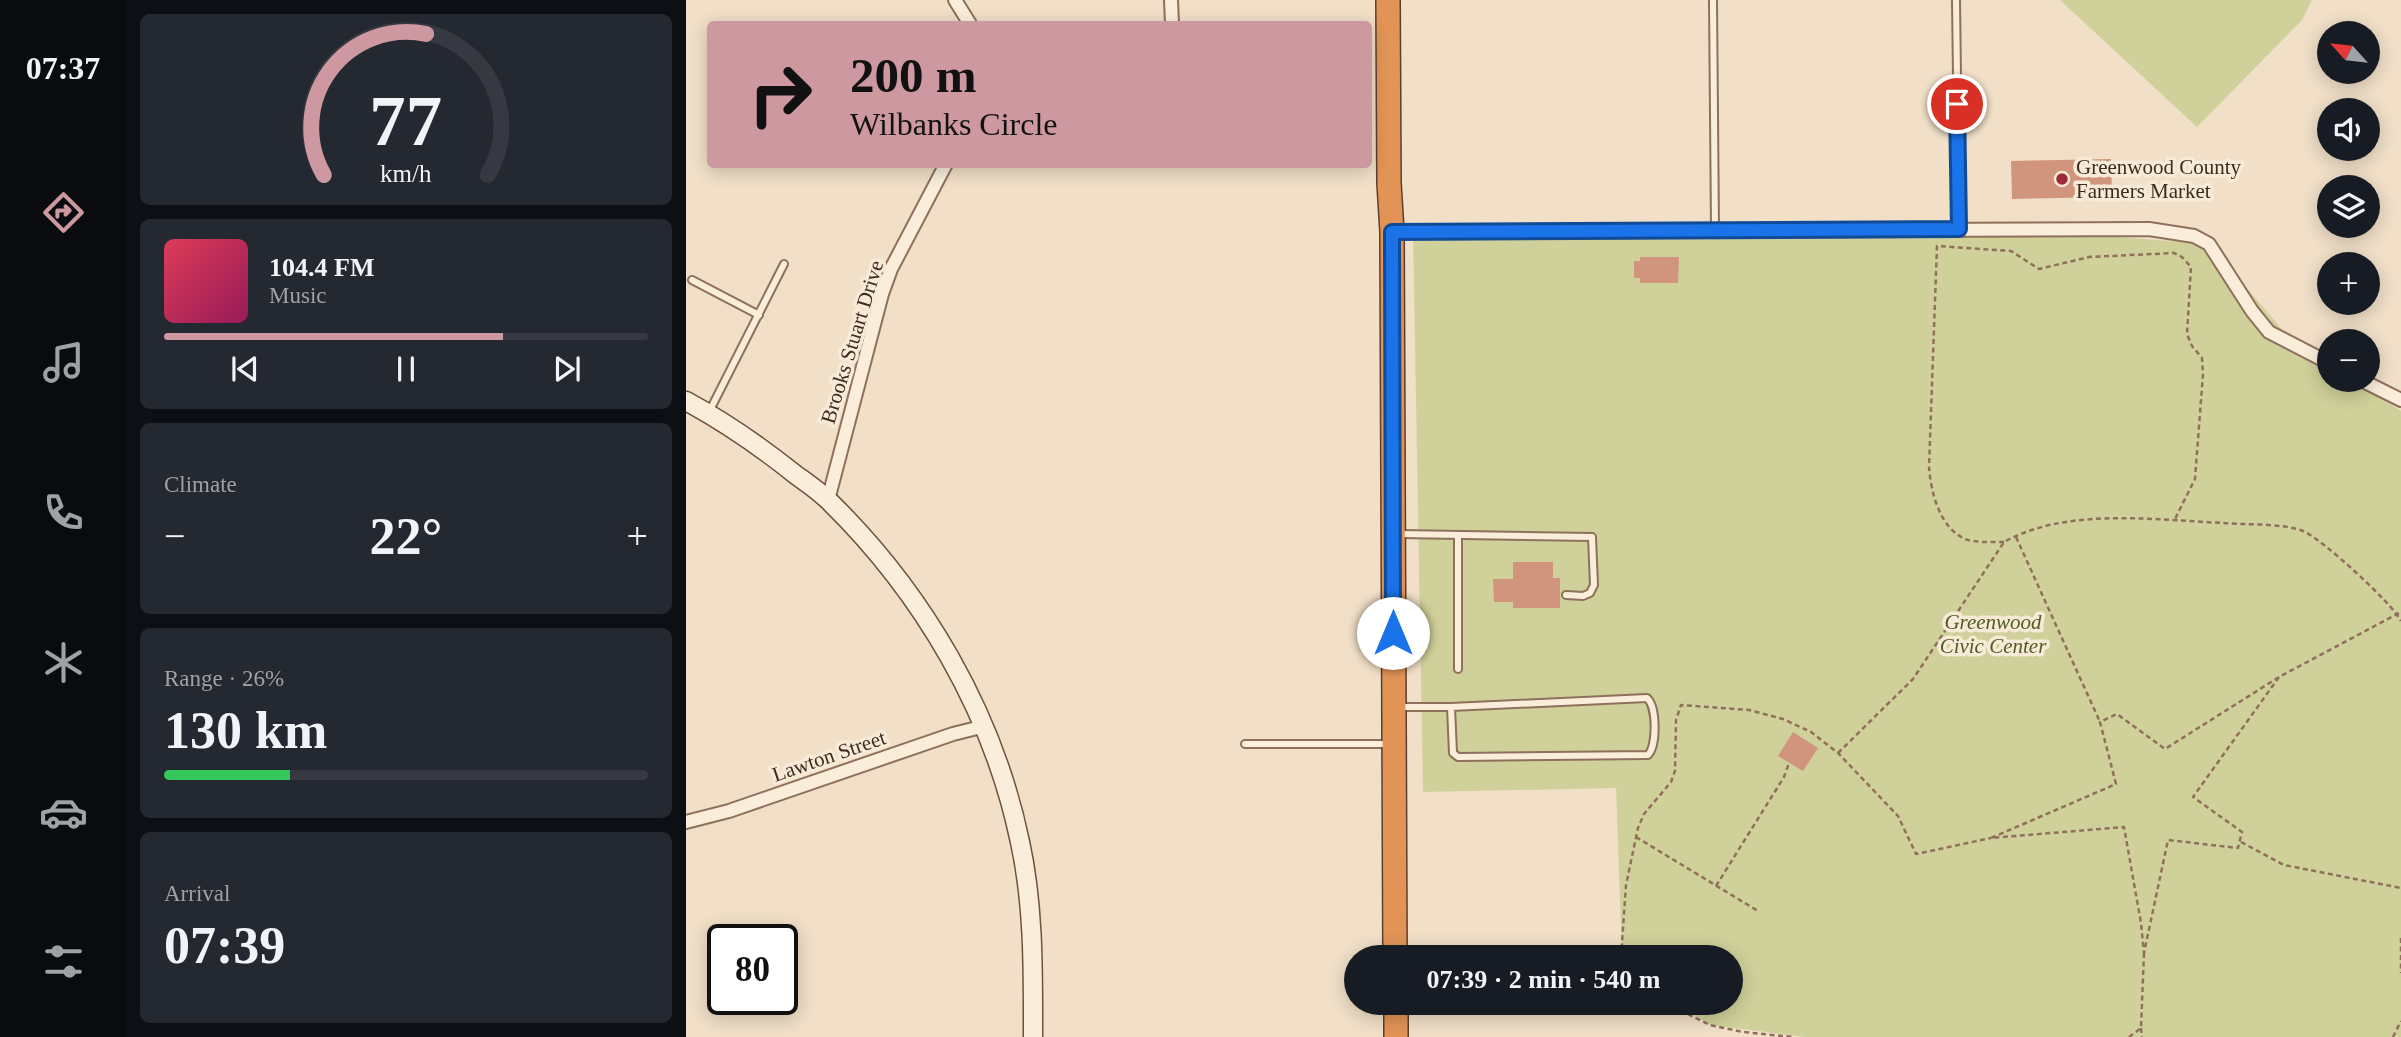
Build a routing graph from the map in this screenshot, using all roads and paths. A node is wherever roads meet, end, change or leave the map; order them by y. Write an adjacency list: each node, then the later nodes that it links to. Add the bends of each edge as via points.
1 (954, 0): 6 (street)
2 (1171, 0): 7 (street)
3 (1388, 0): 11 (highway)
4 (1713, 0): 9 (lane)
5 (1956, 0): 10 (lane)
6 (969, 21)
7 (1172, 21)
8 (944, 168): 20 (street, Brooks Stuart Drive, via 882,294)
9 (1715, 229): 10 (street); 11 (street)
10 (1959, 229): 15 (street, via 2149,229 2194,236 2209,244 2269,332)
11 (1392, 232): 22 (highway)
12 (784, 264): 14 (lane)
13 (692, 280): 14 (lane)
14 (759, 315): 19 (lane)
15 (2317, 357)
16 (2380, 390): 17 (street)
17 (2401, 400)
18 (686, 401): 19 (street)
19 (708, 414): 20 (street)
20 (828, 500): 34 (street, via 919,608)
21 (2174, 521): 24 (path, via 2110,518 2051,525); 25 (path, via 2195,479 2203,374 2202,358 2187,334 2191,267 2174,253 2088,257 2039,269 2011,251 1937,246 1928,467 1931,492 1954,532 1967,540); 27 (path, via 2304,531)
22 (1393, 534): 23 (lane); 31 (highway)
23 (1458, 535): 26 (lane, via 1592,537 1594,585 1583,596); 29 (lane)
24 (2015, 536): 25 (path); 33 (path)
25 (2004, 542): 37 (path, via 1913,679)
26 (1566, 595)
27 (2400, 613): 28 (path); 30 (path)
28 (2401, 621)
29 (1458, 668)
30 (2279, 677): 33 (path, via 2165,749 2117,715); 42 (path, via 2193,797 2242,832)
31 (1394, 706): 32 (lane); 36 (highway)
32 (1451, 707): 32 (lane, via 1452,753 1458,757 1648,755 1654,746 1654,707 1647,698)
33 (2100, 722): 41 (path, via 2116,784)
34 (985, 726): 39 (street, Lawton Street); 55 (street, via 1012,809 1027,878)
35 (1245, 744): 36 (lane)
36 (1394, 744): 47 (highway)
37 (1838, 753): 40 (path, via 1811,732 1783,719 1749,709 1681,705 1676,720 1675,771 1644,814); 41 (path, via 1898,816 1916,854)
38 (1789, 763): 43 (path)
39 (686, 822)
40 (1636, 837): 43 (path); 48 (path, via 1626,885)
41 (1992, 838): 49 (path, via 2124,827)
42 (2240, 841): 44 (path, via 2284,864); 49 (path, via 2238,848 2168,840)
43 (1716, 886): 45 (path)
44 (2401, 888)
45 (1758, 911)
46 (2401, 938): 50 (path)
47 (1395, 945)
48 (1623, 945)
49 (2144, 953): 54 (path)
50 (2401, 973)
51 (1395, 1015): 56 (highway)
52 (1690, 1015): 57 (path, via 1710,1025)
53 (2401, 1021): 60 (path)
54 (2141, 1028): 58 (path); 59 (path)
55 (1033, 1037)
56 (1396, 1037)
57 (1793, 1037)
58 (2129, 1037)
59 (2142, 1037)
60 (2393, 1037)

